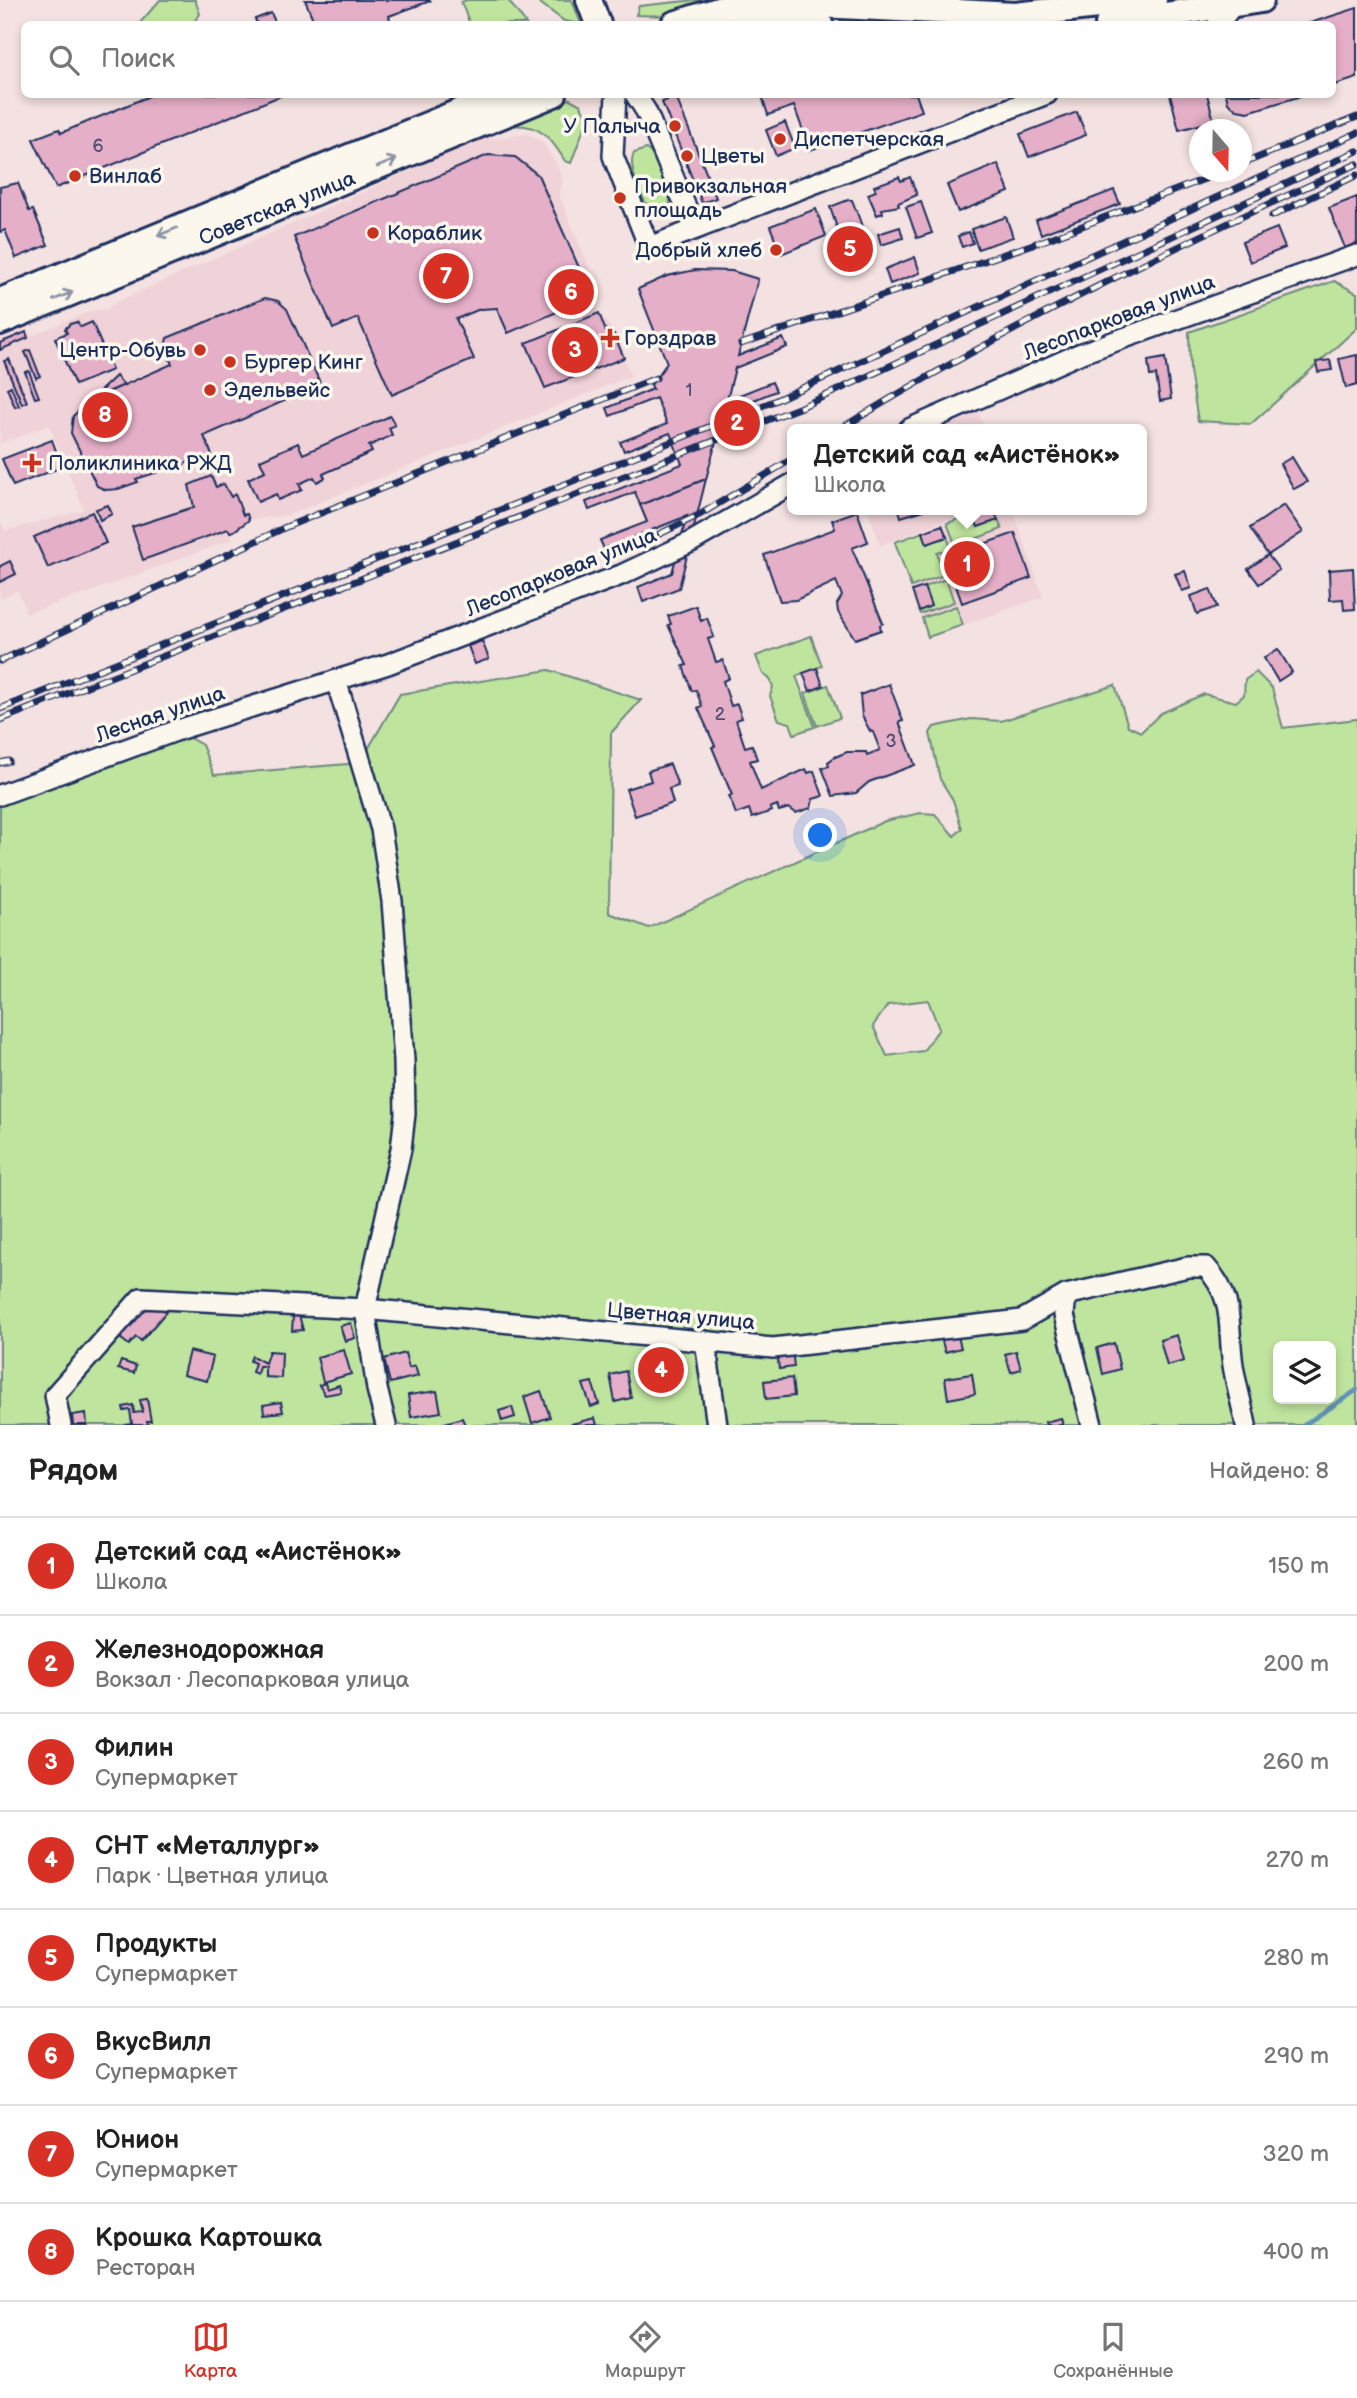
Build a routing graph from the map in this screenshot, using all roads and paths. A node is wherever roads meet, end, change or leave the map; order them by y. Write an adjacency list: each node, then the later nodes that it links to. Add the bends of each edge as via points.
1 (589, 0): 5 (main road)
2 (1154, 0): 6 (main road, via 1015,15 762,2)
3 (1261, 0): 4 (main road)
4 (1236, 2): 7 (main road); 8 (street)
5 (597, 21)
6 (684, 21)
7 (1125, 21)
8 (1220, 21)
9 (492, 98): 18 (main road, Советская улица, one-way to 18)
10 (544, 98): 19 (main road, Советская улица, one-way to 10)
11 (616, 98): 15 (street)
12 (1026, 98): 13 (street)
13 (1004, 102): 16 (street)
14 (640, 103): 15 (street); 16 (street)
15 (615, 123): 16 (street, via 613,156 649,247)
16 (695, 229)
17 (1355, 260): 20 (street, Лесопарковая улица, via 1079,354)
18 (0, 300)
19 (0, 322)
20 (920, 424)
21 (787, 487): 22 (street, Лесопарковая улица, via 691,542 621,575)
22 (336, 680): 23 (street, Лесная улица, via 181,729); 25 (street, via 381,829 392,901 404,1060 401,1149)
23 (0, 795)
24 (1066, 1294): 26 (street, Цветная улица, via 1022,1320 773,1348); 30 (street, via 1064,1315); 31 (street, Цветная улица, via 1206,1266 1221,1283 1228,1303 1233,1366)
25 (365, 1309): 26 (street, Цветная улица); 27 (street, Цветная улица, via 141,1298 55,1395); 28 (street)
26 (705, 1341): 29 (street)
27 (61, 1425)
28 (386, 1425)
29 (717, 1425)
30 (1092, 1425)
31 (1246, 1425)

